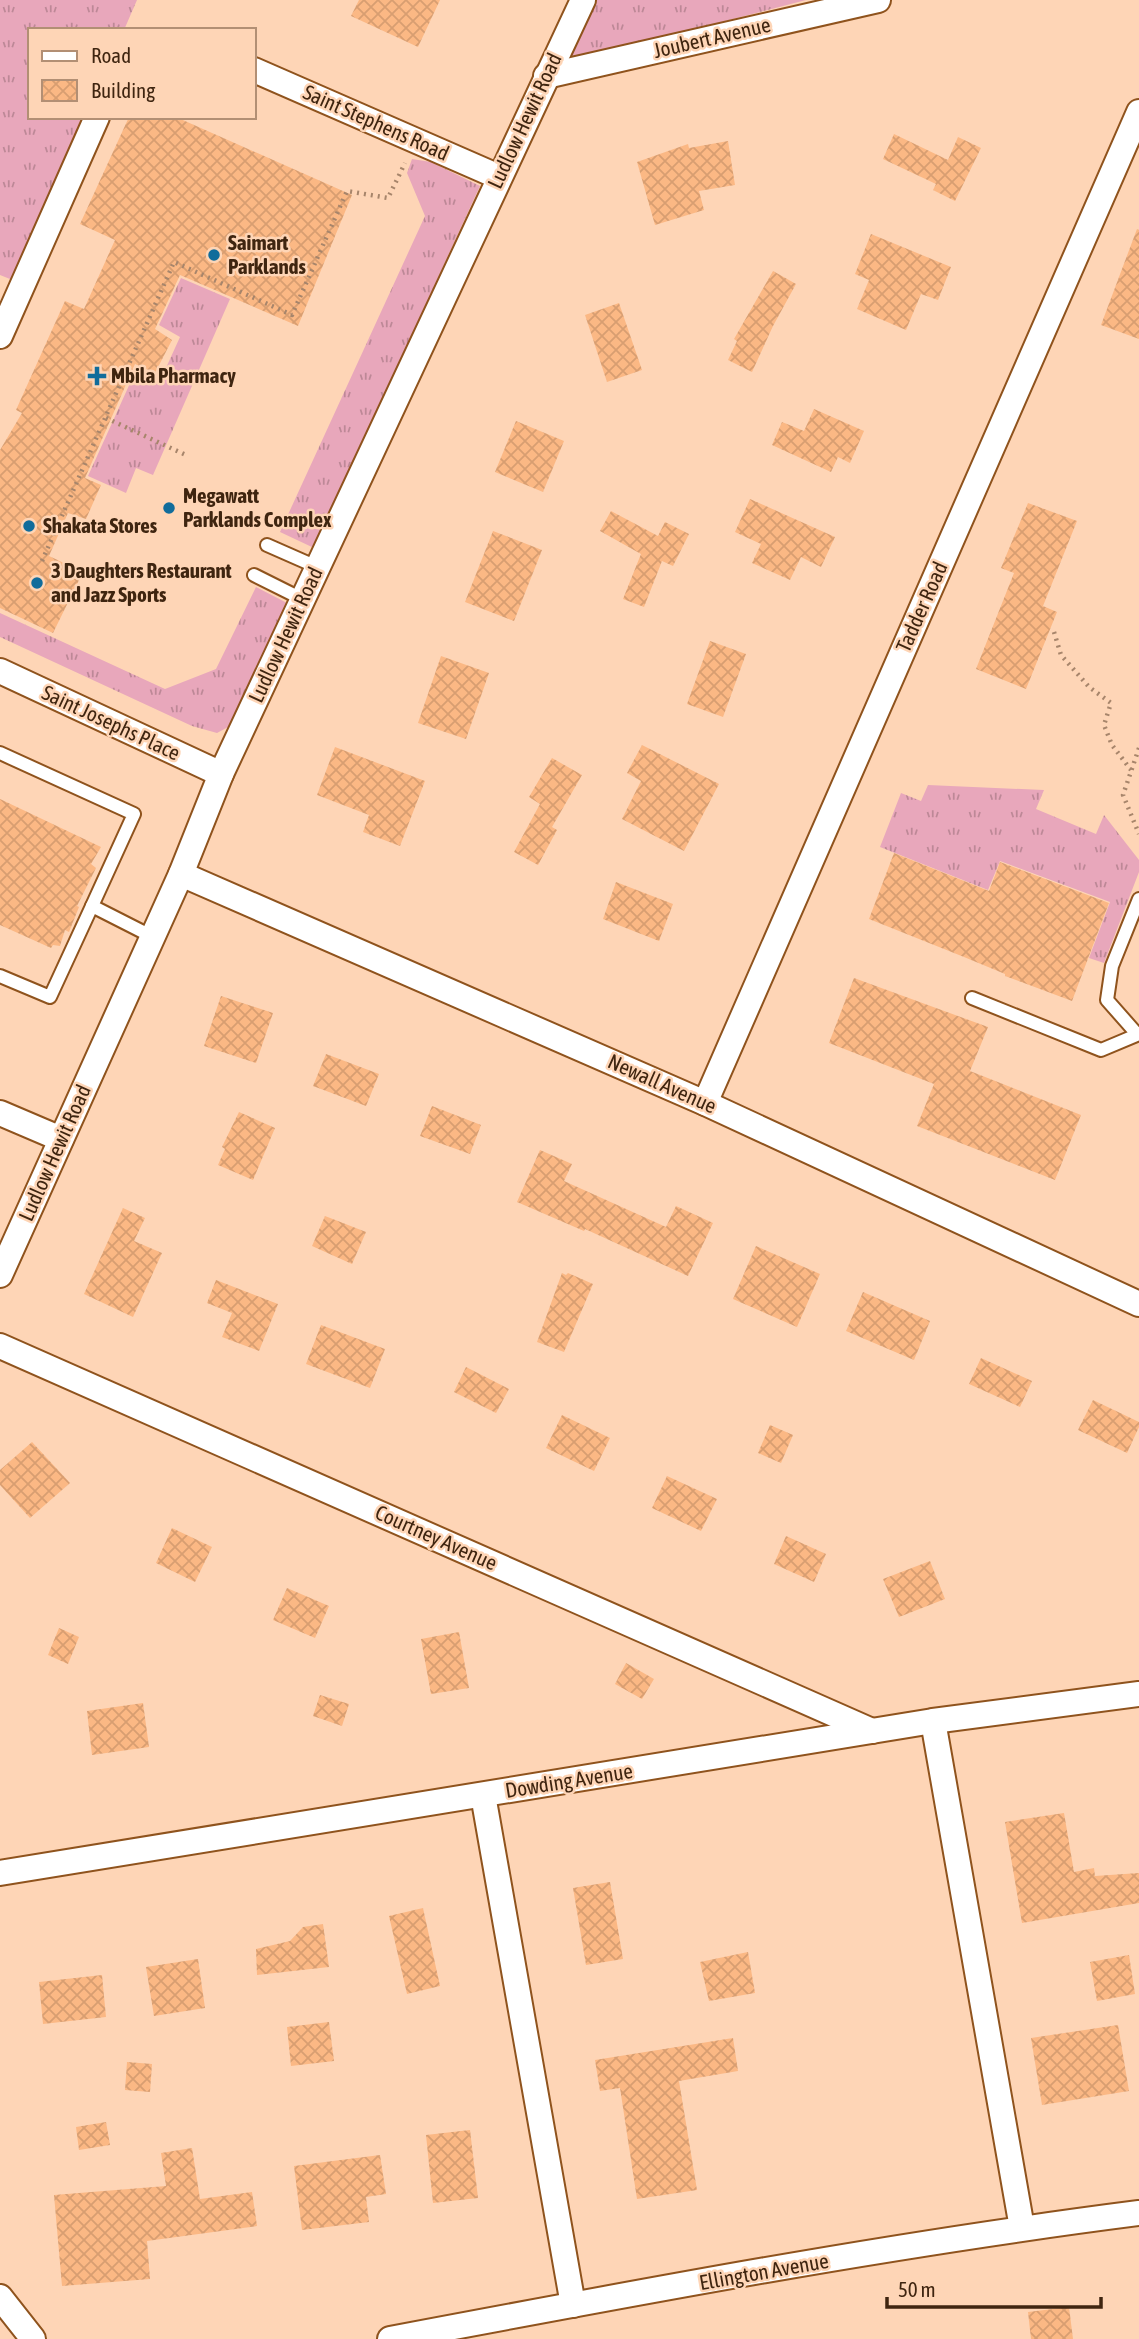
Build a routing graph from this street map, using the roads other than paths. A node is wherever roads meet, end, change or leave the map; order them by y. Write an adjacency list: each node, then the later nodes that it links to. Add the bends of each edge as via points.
1 (583, 0): 4 (street, Ludlow Hewit Road)
2 (878, 0): 4 (street, Joubert Avenue)
3 (256, 71): 7 (street, Saint Stephens Road)
4 (546, 76): 7 (street, Ludlow Hewit Road)
5 (1139, 111): 23 (street, Tadder Road)
6 (96, 119): 8 (street)
7 (499, 177): 10 (street, Ludlow Hewit Road)
8 (0, 336)
9 (267, 545): 10 (lane)
10 (317, 567): 12 (street, Ludlow Hewit Road)
11 (254, 575): 12 (lane)
12 (302, 599): 15 (street, Ludlow Hewit Road)
13 (0, 671): 15 (street, Saint Josephs Place)
14 (0, 752): 18 (lane, via 134,814)
15 (221, 774): 16 (street, Ludlow Hewit Road)
16 (181, 874): 19 (street, Ludlow Hewit Road); 23 (street, Newall Avenue)
17 (1139, 899): 22 (lane, via 1112,966 1107,1000)
18 (93, 906): 19 (lane); 20 (lane, via 50,997)
19 (153, 936): 25 (street, Ludlow Hewit Road)
20 (0, 976)
21 (972, 998): 22 (lane, via 1101,1050)
22 (1138, 1034)
23 (705, 1103): 27 (street, Newall Avenue)
24 (0, 1113): 25 (street)
25 (61, 1139): 26 (street, Ludlow Hewit Road)
26 (0, 1275)
27 (1139, 1304)
28 (0, 1346): 31 (street, Courtney Avenue)
29 (1139, 1694): 30 (street, Dowding Avenue)
30 (933, 1721): 31 (street, Dowding Avenue); 35 (street)
31 (872, 1731): 32 (street, Dowding Avenue)
32 (483, 1795): 33 (street, Dowding Avenue); 37 (street)
33 (0, 1873)
34 (1139, 2213): 35 (street, Ellington Avenue)
35 (1022, 2228): 37 (street, Ellington Avenue)
36 (0, 2297): 38 (street)
37 (573, 2305): 39 (street, Ellington Avenue)
38 (33, 2339)
39 (390, 2339)

